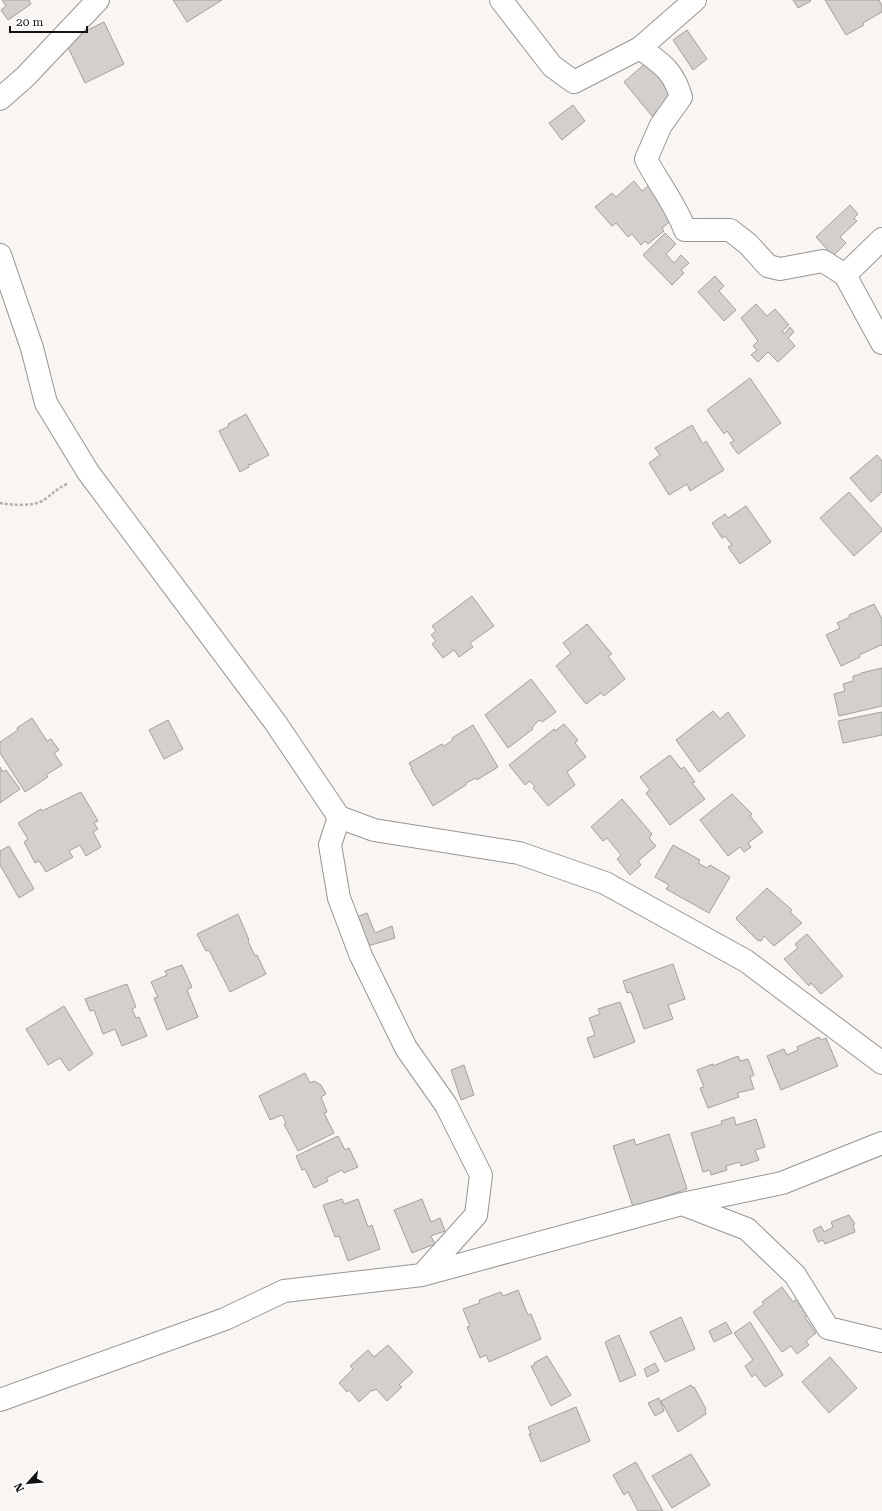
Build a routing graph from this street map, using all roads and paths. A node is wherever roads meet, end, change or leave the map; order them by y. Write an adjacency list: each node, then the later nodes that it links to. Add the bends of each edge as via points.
1 (98, 0): 5 (street, via 25,78)
2 (501, 0): 4 (street, via 552,66 574,82)
3 (695, 0): 4 (street)
4 (640, 48): 9 (street, via 666,67 676,82 681,97 661,126 646,159 685,230 730,230 748,244 768,266 780,269 823,260)
5 (0, 99)
6 (882, 239): 9 (street)
7 (0, 255): 8 (street)
8 (4, 271): 11 (street, via 32,348 46,403)
9 (845, 275): 10 (street)
10 (882, 343)
11 (88, 472): 12 (path, via 78,480 57,488 42,501 15,506); 13 (street, via 275,722)
12 (0, 503)
13 (339, 817): 14 (street, via 374,830 519,853 605,883 746,961); 17 (street, via 330,845 339,898 361,956 406,1048 446,1105 481,1175 476,1216)
14 (882, 1063)
15 (882, 1143): 16 (street, via 782,1183)
16 (682, 1204): 17 (street); 18 (street, via 747,1229 795,1275 828,1328)
17 (422, 1275): 19 (street, via 284,1291 225,1318)
18 (882, 1341)
19 (0, 1400)

